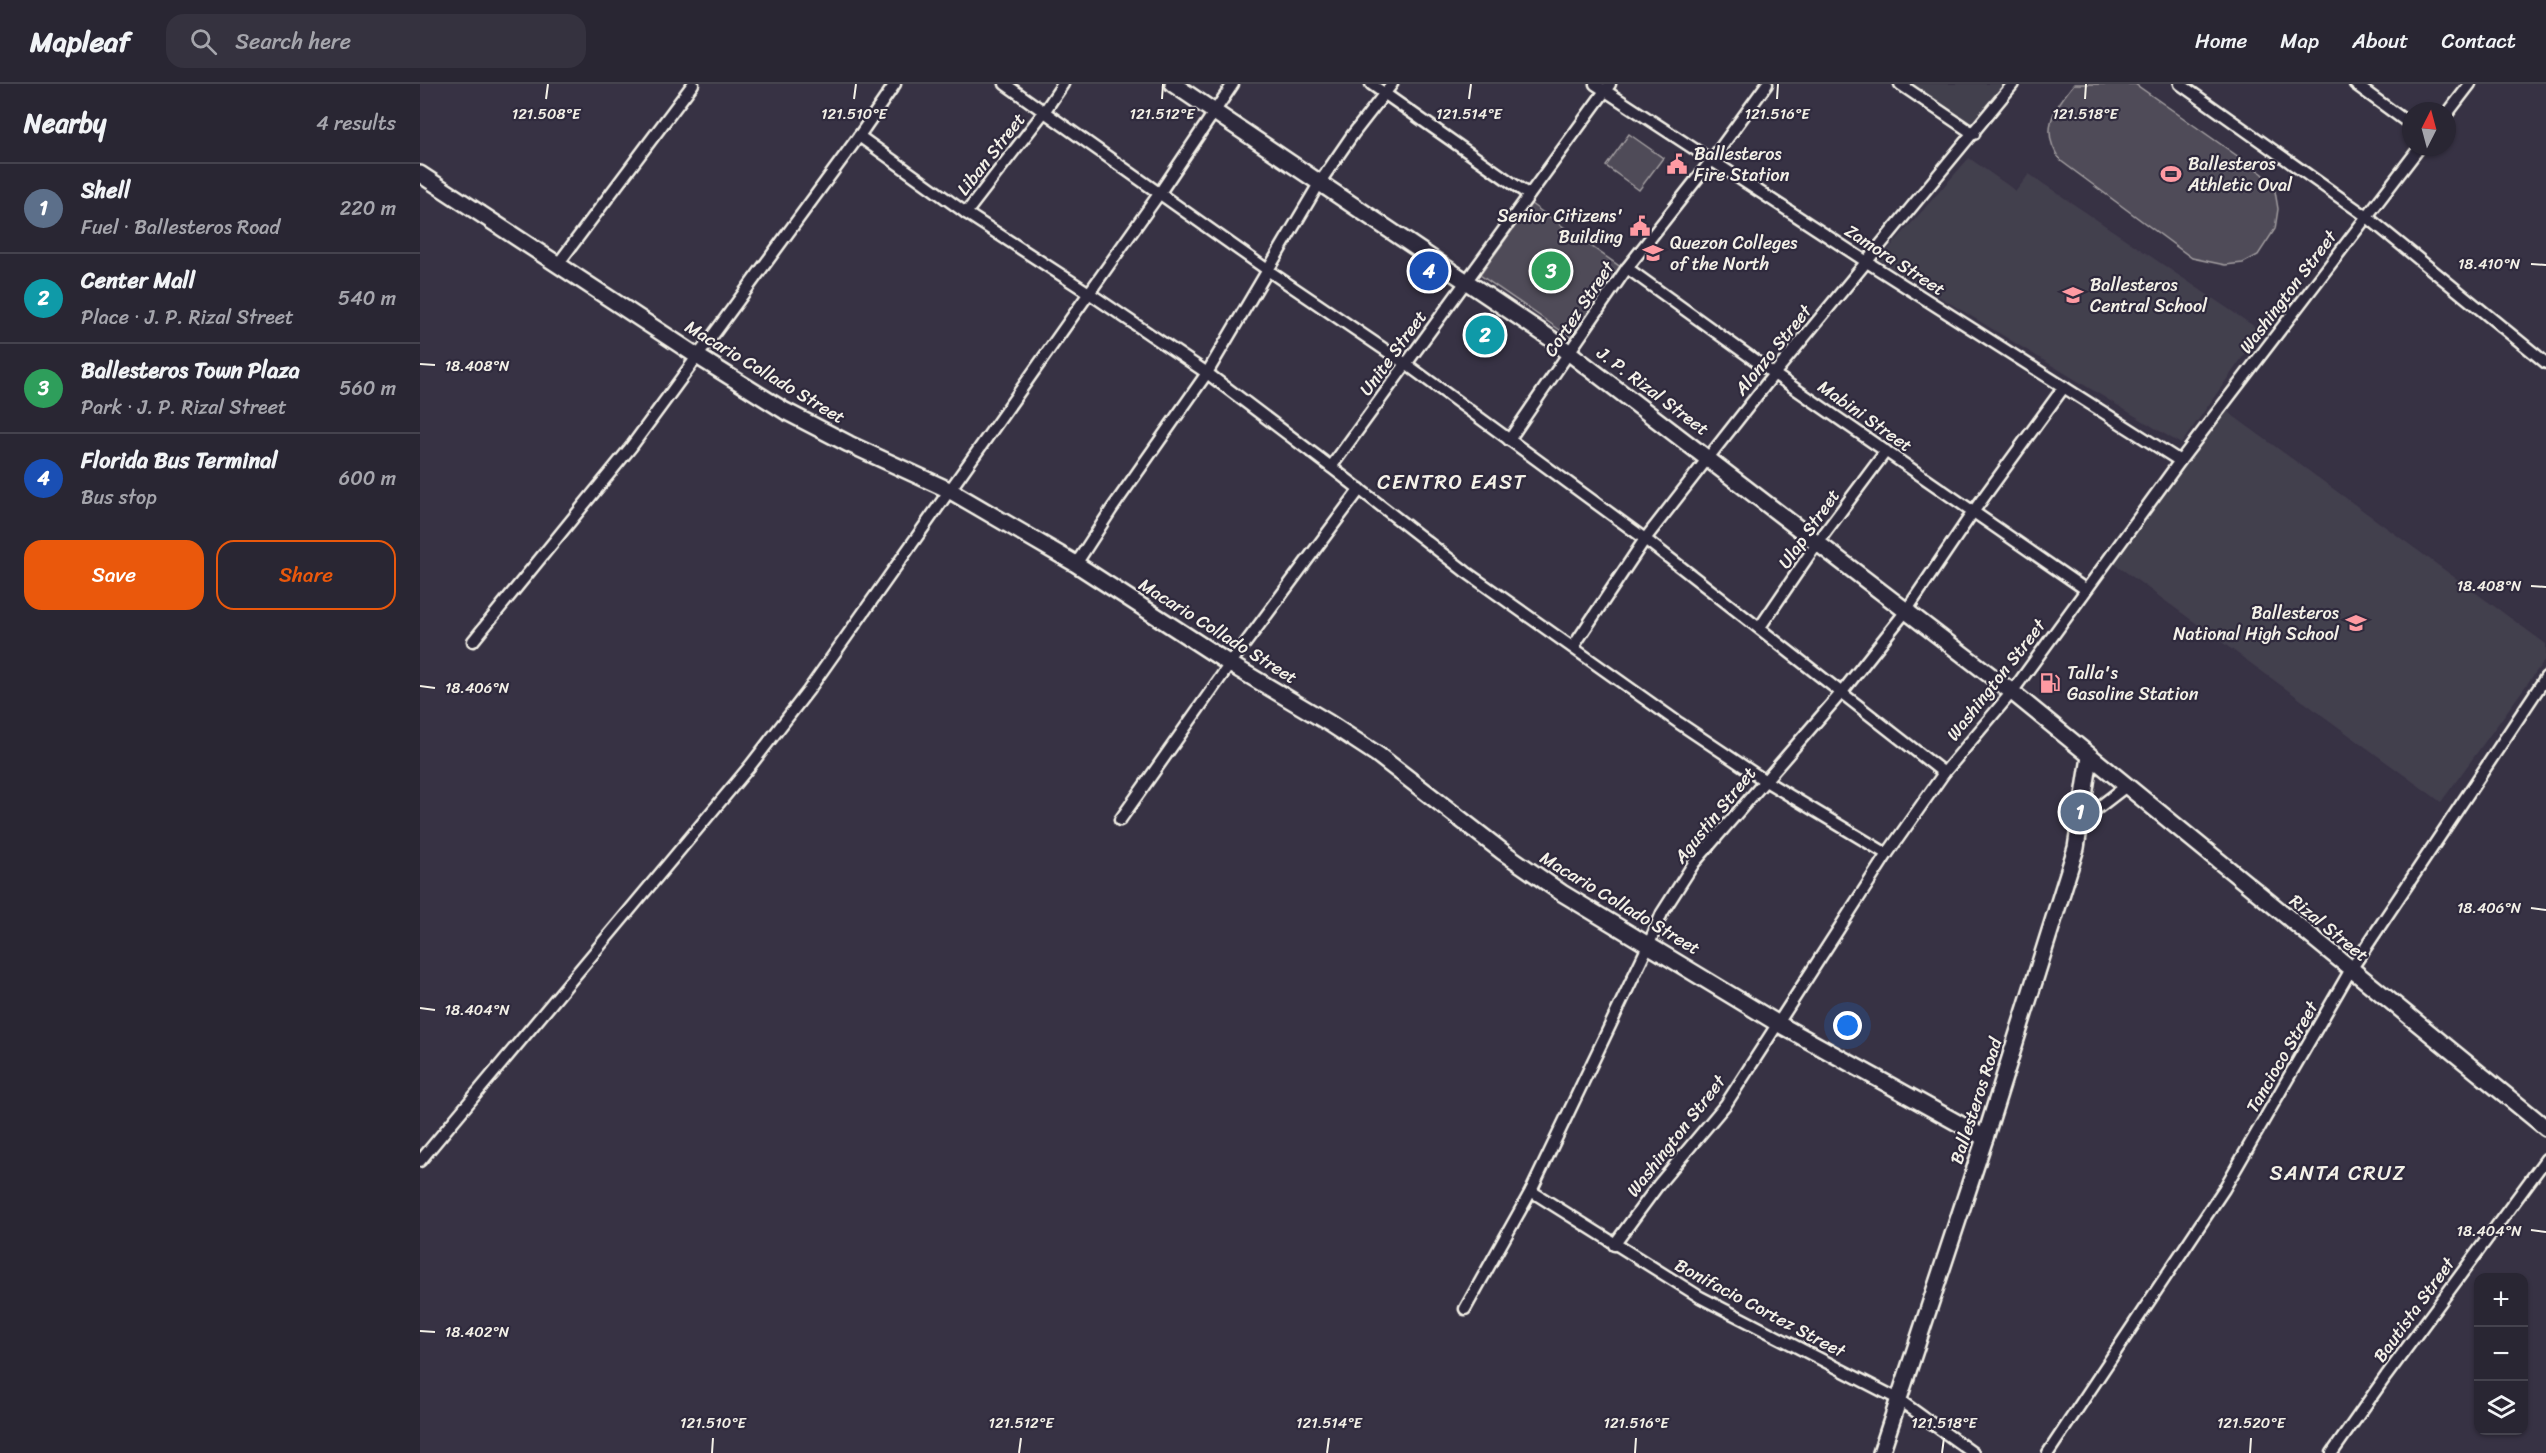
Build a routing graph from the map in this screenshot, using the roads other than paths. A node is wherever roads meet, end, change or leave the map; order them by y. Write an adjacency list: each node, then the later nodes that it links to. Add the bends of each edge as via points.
1 (693, 84): 33 (street)
2 (895, 84): 23 (street)
3 (1005, 84): 19 (street)
4 (1063, 84): 19 (street, Liban Street)
5 (1173, 84): 20 (street, J. P. Rizal Street)
6 (1233, 84): 20 (street)
7 (1371, 84): 17 (street)
8 (1392, 84): 17 (street)
9 (1595, 84): 16 (street, Zamora Street)
10 (1767, 84): 25 (street, Cortez Street)
11 (1900, 84): 22 (street)
12 (2013, 84): 22 (street, Alonzo Street)
13 (2180, 84): 31 (street)
14 (2355, 84): 21 (street)
15 (2468, 85): 18 (street)
16 (1608, 87): 25 (street, Zamora Street); 29 (street, Unite Street)
17 (1385, 94): 27 (street); 29 (street)
18 (2456, 102)
19 (1044, 112): 28 (street); 30 (street, Liban Street)
20 (1214, 112): 27 (street, J. P. Rizal Street); 28 (street)
21 (2402, 118)
22 (1974, 134): 32 (street, Alonzo Street)
23 (859, 136): 30 (street); 39 (street)
24 (2413, 156): 31 (street, Washington Street)
25 (1711, 161): 32 (street, Zamora Street); 34 (street, Cortez Street)
26 (420, 174): 33 (street, Macario Collado Street)
27 (1320, 182): 35 (street); 36 (street, J. P. Rizal Street)
28 (1159, 194): 35 (street); 37 (street)
29 (1529, 195): 36 (street, Unite Street)
30 (966, 213): 37 (street)
31 (2366, 216): 40 (street); 48 (street, Washington Street)
32 (1868, 262): 43 (street, Alonzo Street); 44 (street, Zamora Street)
33 (558, 264): 39 (street, Macario Collado Street)
34 (1627, 268): 38 (street, Cortez Street); 43 (street, Mabini Street)
35 (1269, 271): 41 (street); 42 (street)
36 (1466, 280): 38 (street, J. P. Rizal Street); 41 (street, Unite Street)
37 (1089, 292): 42 (street); 51 (street)
38 (1570, 353): 45 (street, Cortez Street); 47 (street, J. P. Rizal Street)
39 (697, 356): 51 (street, Macario Collado Street, via 785,411); 59 (street, via 631,447)
40 (2546, 363)
41 (1406, 364): 45 (street); 49 (street, Unite Street)
42 (1207, 373): 49 (street); 55 (street)
43 (1774, 374): 46 (street, Mabini Street); 47 (street, Alonzo Street)
44 (2064, 387): 48 (street, Zamora Street); 52 (street, Agustin Street)
45 (1509, 440): 53 (street)
46 (1886, 451): 52 (street, Mabini Street); 54 (street, Ulap Street)
47 (1708, 458): 53 (street, Alonzo Street); 54 (street, J. P. Rizal Street)
48 (2180, 461): 56 (street, Washington Street)
49 (1331, 467): 50 (street)
50 (1360, 489): 60 (street, via 1466,572); 61 (street)
51 (949, 490): 55 (street, Macario Collado Street); 78 (street, via 820,675 750,765)
52 (1973, 512): 56 (street, Mabini Street); 57 (street, Agustin Street)
53 (1646, 539): 58 (street); 60 (street, Alonzo Street)
54 (1818, 542): 57 (street, J. P. Rizal Street); 58 (street, Ulap Street)
55 (1076, 564): 61 (street, Macario Collado Street)
56 (2085, 589): 64 (street, Washington Street)
57 (1906, 611): 63 (street, Agustin Street); 64 (street, J. P. Rizal Street)
58 (1760, 627): 63 (street)
59 (473, 641)
60 (1574, 647): 67 (street)
61 (1230, 664): 69 (street); 72 (street, Macario Collado Street, via 1378,755 1536,876)
62 (2546, 677): 73 (street, Tancioco Street)
63 (1842, 692): 66 (street); 67 (street, Agustin Street)
64 (2012, 692): 65 (street, J. P. Rizal Street); 66 (street, Washington Street)
65 (2090, 757): 68 (street, Rizal Street); 70 (street, Ballesteros Road)
66 (1944, 773): 71 (street, Washington Street)
67 (1764, 780): 71 (street); 72 (street, Agustin Street, via 1694,863 1662,913)
68 (2125, 787): 70 (street); 73 (street, Rizal Street)
69 (1120, 820)
70 (2081, 821): 76 (street, Ballesteros Road, via 2076,848)
71 (1887, 854): 74 (street, Washington Street)
72 (1649, 944): 74 (street, Macario Collado Street); 79 (street, Agustin Street)
73 (2350, 971): 75 (street, Rizal Street); 85 (street, Tancioco Street, via 2224,1189)
74 (1777, 1023): 76 (street, Macario Collado Street); 80 (street, Washington Street, via 1726,1104)
75 (2546, 1128)
76 (1985, 1138): 82 (street, Ballesteros Road)
77 (2546, 1159): 86 (street, Bautista Street)
78 (420, 1161)
79 (1531, 1191): 80 (street, Bonifacio Cortez Street); 81 (street, Agustin Street)
80 (1614, 1245): 82 (street, Bonifacio Cortez Street, via 1700,1297)
81 (1465, 1309)
82 (1898, 1400): 83 (street, Ballesteros Road); 84 (street, Bonifacio Cortez Street)
83 (1881, 1453)
84 (1973, 1453)
85 (2048, 1453)
86 (2332, 1453)

